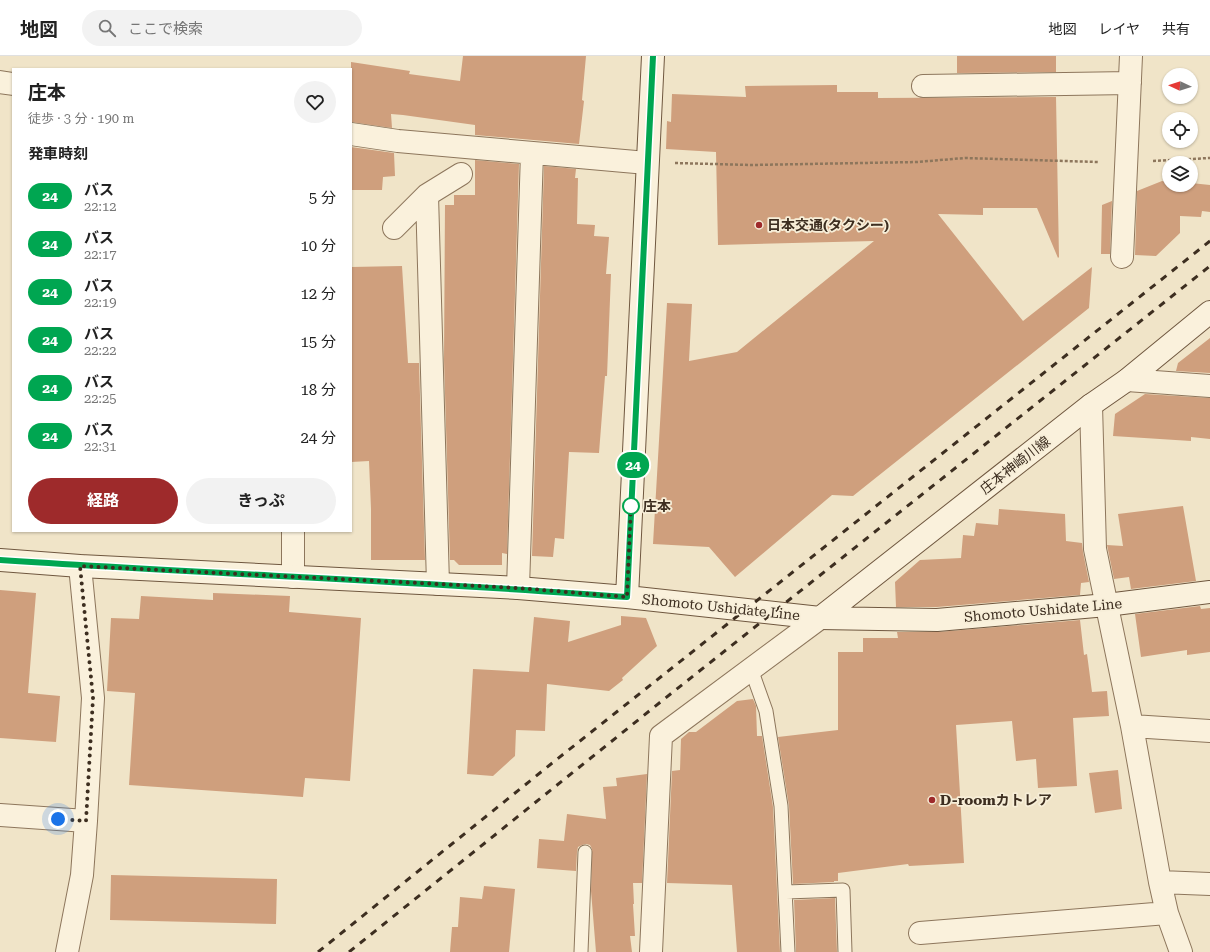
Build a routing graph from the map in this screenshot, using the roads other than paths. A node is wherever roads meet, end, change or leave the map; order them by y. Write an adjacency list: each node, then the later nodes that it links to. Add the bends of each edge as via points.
1 (653, 56): 9 (street, Shomoto Ushidate Line)
2 (1131, 56): 4 (street)
3 (0, 82): 5 (street)
4 (1130, 83): 6 (street); 13 (street)
5 (12, 84)
6 (923, 86)
7 (352, 134): 8 (street, via 398,141)
8 (532, 153): 9 (street); 23 (street)
9 (647, 164): 25 (street, Shomoto Ushidate Line)
10 (461, 174): 11 (street)
11 (427, 195): 12 (street); 22 (street)
12 (394, 228)
13 (1122, 256)
14 (1210, 312): 15 (street, 庄本神崎川線)
15 (1127, 380): 16 (street); 17 (street, 庄本神崎川線)
16 (1210, 386)
17 (1091, 405): 26 (street, via 1095,549); 27 (street, 庄本神崎川線)
18 (293, 532): 21 (street)
19 (0, 560): 20 (street)
20 (80, 566): 21 (street); 32 (street, via 93,698)
21 (293, 576): 22 (street)
22 (438, 584): 23 (street)
23 (518, 588): 25 (street)
24 (1210, 592): 26 (street, Shomoto Ushidate Line)
25 (627, 597): 27 (street, Shomoto Ushidate Line)
26 (1107, 606): 27 (street, Shomoto Ushidate Line, via 937,620); 29 (street)
27 (820, 618): 28 (street, 庄本神崎川線)
28 (751, 669): 36 (lane, via 766,711 780,798); 42 (street, 庄本神崎川線, via 661,736)
29 (1132, 726): 30 (street); 34 (street)
30 (1210, 731)
31 (0, 815): 32 (street)
32 (86, 821): 40 (street, via 82,875)
33 (585, 852): 41 (lane)
34 (1160, 882): 35 (street); 37 (street)
35 (1210, 884)
36 (786, 892): 43 (lane); 44 (lane, via 843,890)
37 (1167, 913): 38 (street); 39 (street)
38 (920, 933)
39 (1176, 949)
40 (67, 952)
41 (581, 952)
42 (651, 952)
43 (788, 952)
44 (845, 952)

